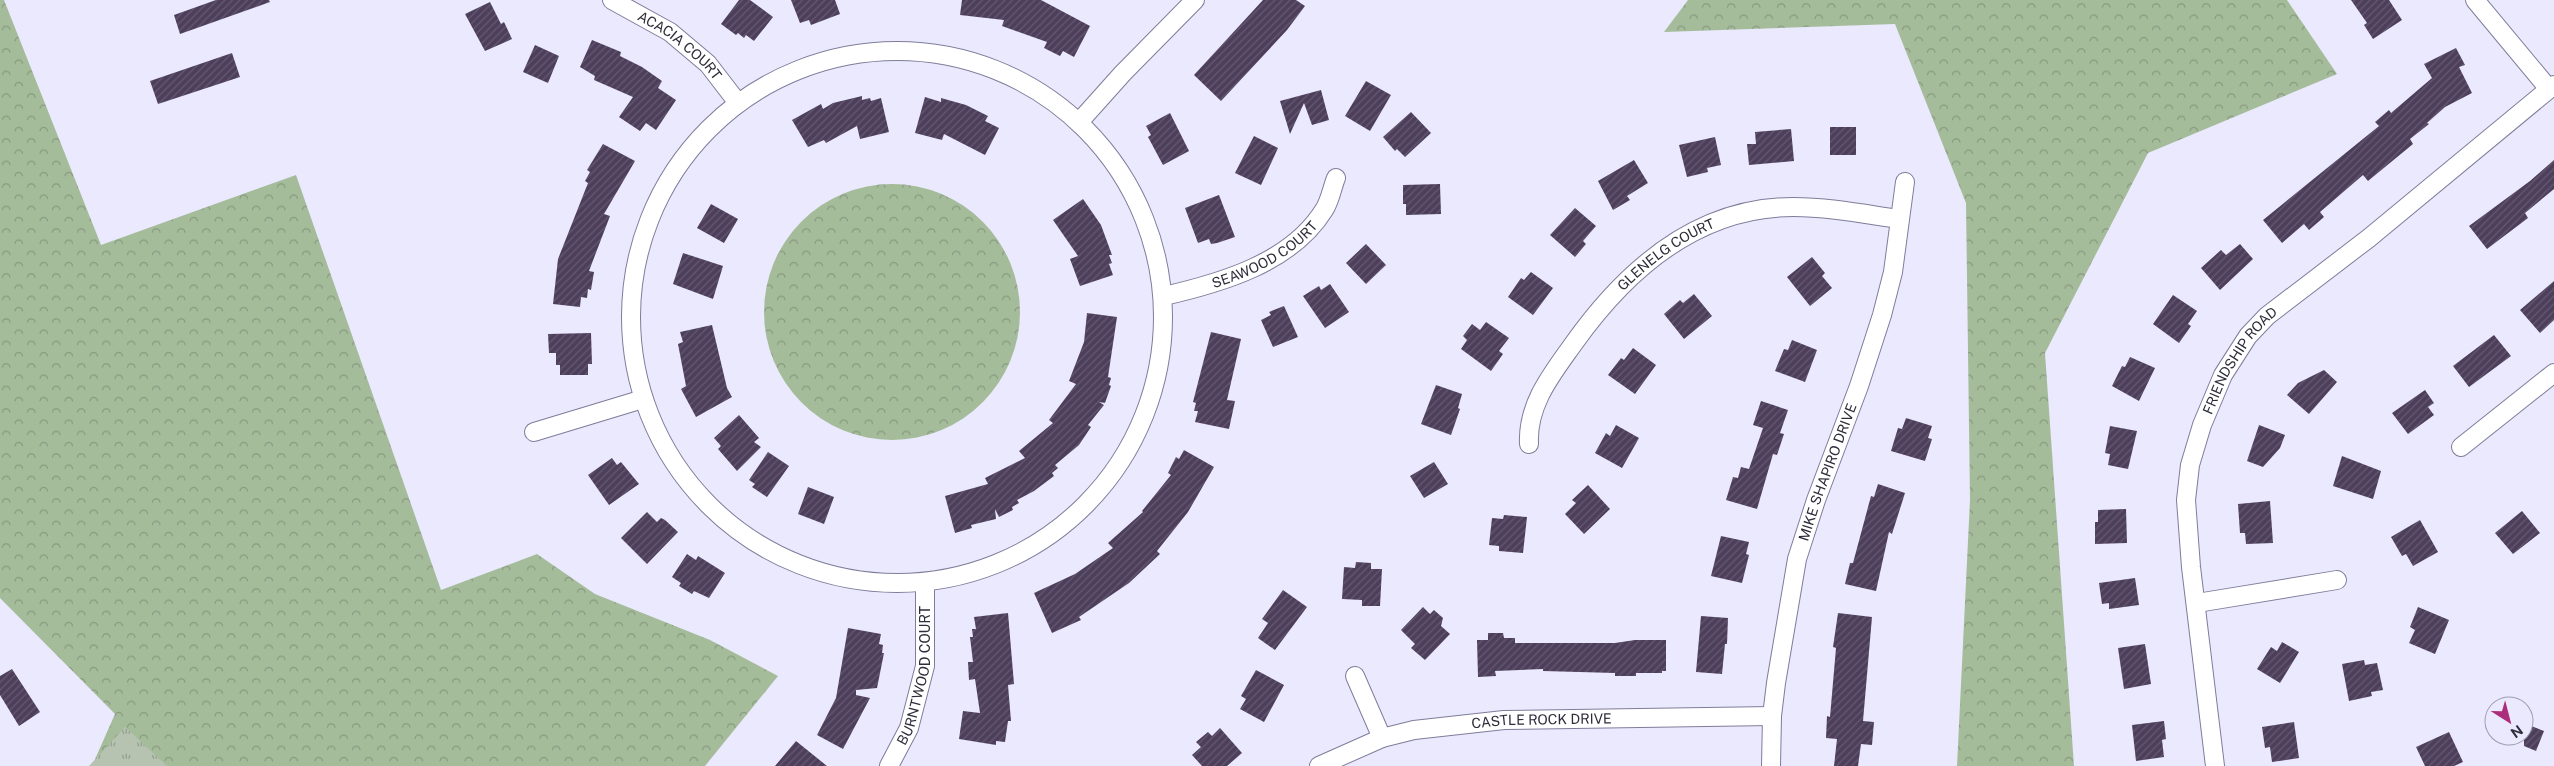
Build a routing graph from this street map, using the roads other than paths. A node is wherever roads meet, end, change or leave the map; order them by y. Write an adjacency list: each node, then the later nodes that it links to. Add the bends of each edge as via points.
1 (612, 0): 5 (street, ACACIA COURT, via 670,32 708,64)
2 (1195, 0): 6 (street)
3 (2475, 0): 4 (street)
4 (2552, 87): 18 (street, FRIENDSHIP ROAD, via 2369,238 2267,316 2234,355 2212,398 2190,465 2187,532)
5 (738, 103): 6 (street, via 786,74 810,65 860,53 914,50 979,62 1015,77); 12 (street, via 694,145 671,177 641,243 632,285 630,326)
6 (1080, 121): 10 (street, via 1112,158 1138,201 1156,251)
7 (1336, 178): 10 (street, SEAWOOD COURT, via 1324,210 1288,247 1240,274)
8 (1905, 182): 9 (street, MIKE SHAPIRO DRIVE)
9 (1898, 219): 14 (street, GLENELG COURT, via 1792,207 1754,211 1711,224 1668,246 1642,265 1618,289 1586,326 1546,382 1532,415); 20 (street, MIKE SHAPIRO DRIVE, via 1893,272 1882,315 1860,386 1797,559)
10 (1164, 296): 17 (street, via 1162,351 1150,401 1131,444 1095,495 1067,522 1016,555 968,573)
11 (2554, 373): 15 (street)
12 (643, 399): 13 (street); 17 (street, via 657,434 676,467 704,501 731,526 763,548 837,576 876,583)
13 (534, 432)
14 (1529, 444)
15 (2461, 447)
16 (2337, 580): 18 (street)
17 (925, 582): 22 (street, BURNTWOOD COURT, via 925,666 909,728)
18 (2197, 602): 25 (street, FRIENDSHIP ROAD)
19 (1355, 676): 21 (street)
20 (1772, 716): 21 (street, CASTLE ROCK DRIVE, via 1504,720 1414,730); 24 (street, MIKE SHAPIRO DRIVE)
21 (1382, 738): 23 (street, CASTLE ROCK DRIVE)
22 (889, 766)
23 (1319, 766)
24 (1771, 766)
25 (2215, 766)

